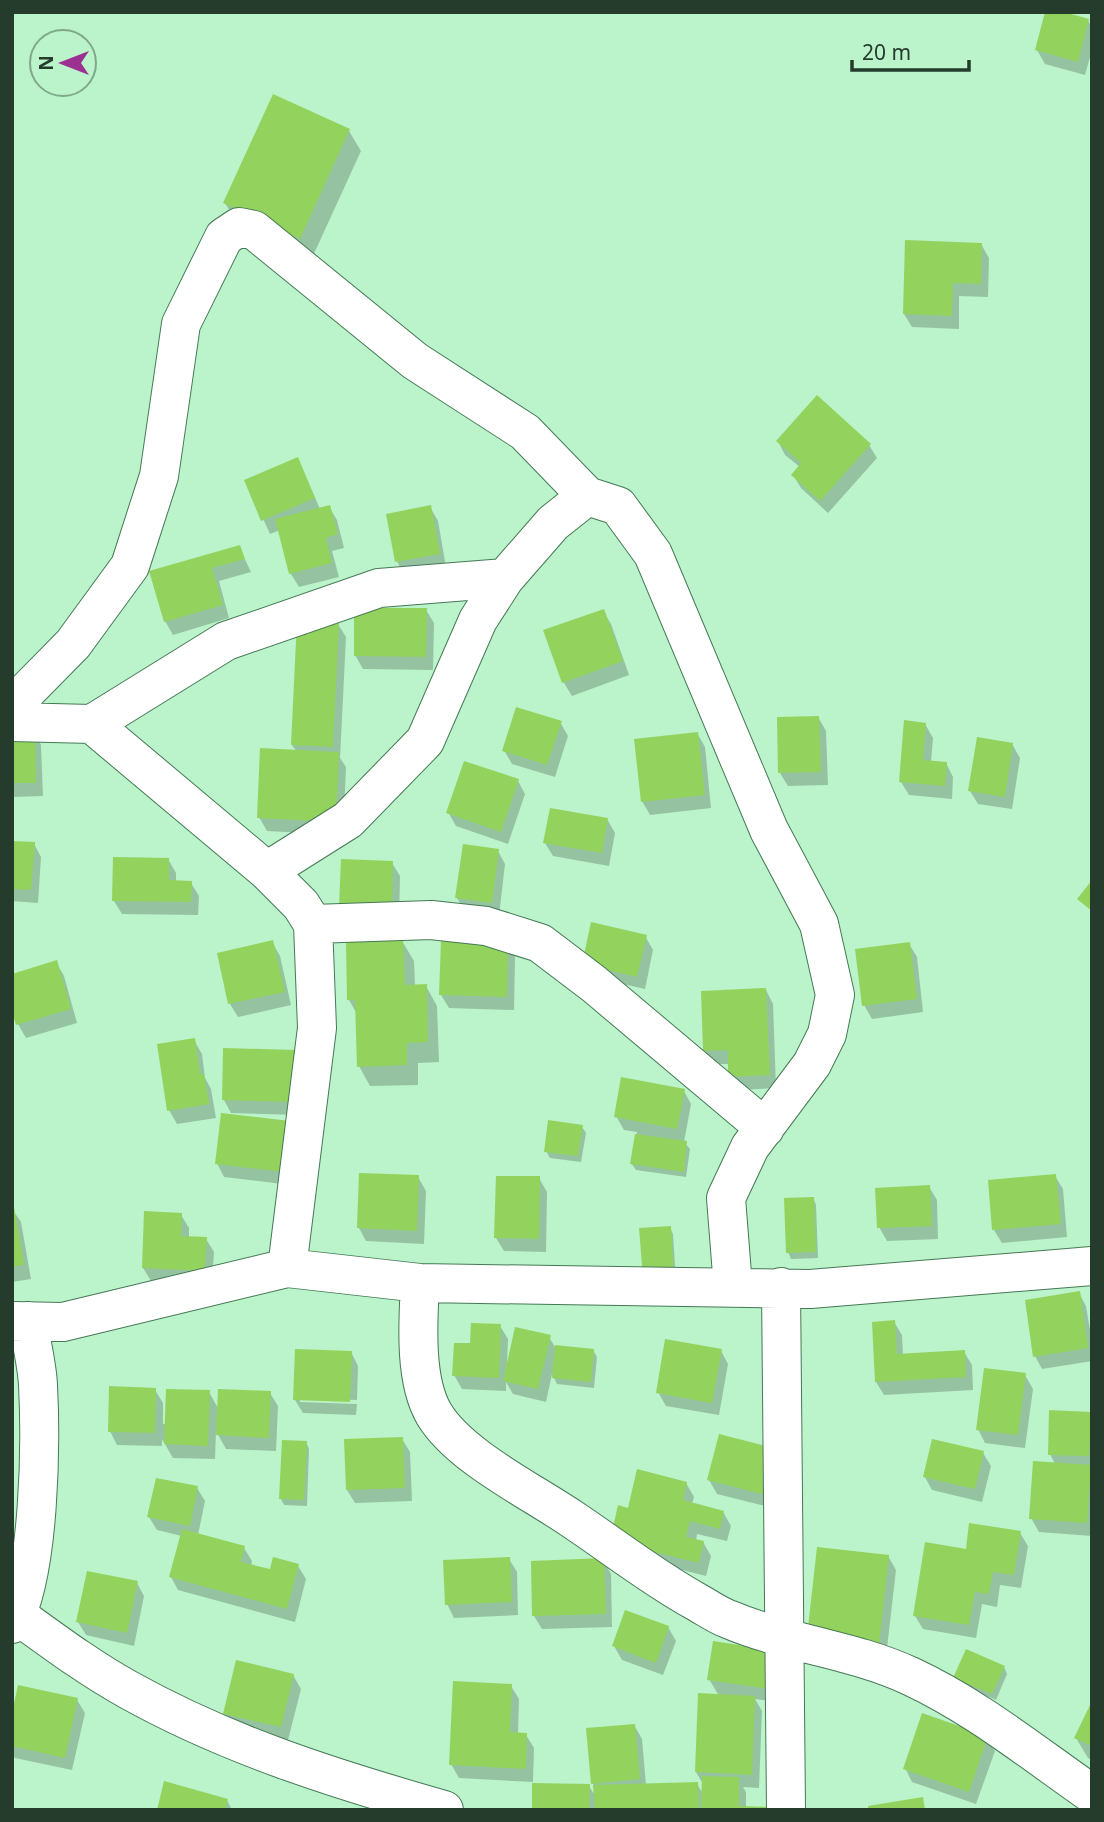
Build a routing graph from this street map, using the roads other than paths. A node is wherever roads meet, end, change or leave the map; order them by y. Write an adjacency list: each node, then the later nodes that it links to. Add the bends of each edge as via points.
1 (587, 496): 2 (street, via 552,523); 3 (street, via 525,432 415,361 254,230 239,227 224,237 181,324 159,476 130,566 74,644); 8 (street, via 618,506 653,554 769,830 819,924 835,995 827,1034 812,1064)
2 (505, 578): 5 (street, via 379,589 226,641); 6 (street, via 478,620 425,741 348,820)
3 (12, 706)
4 (12, 722): 5 (street)
5 (92, 724): 6 (street)
6 (267, 871): 7 (street)
7 (313, 924): 8 (street, via 431,920 486,926 540,943); 10 (street, via 317,1028)
8 (765, 1128): 12 (street, via 750,1147 726,1198)
9 (1092, 1266): 13 (street, via 810,1289)
10 (287, 1268): 11 (street); 14 (street, via 63,1322)
11 (420, 1283): 12 (street); 16 (street, via 418,1350 424,1386 433,1413 454,1439 680,1593 726,1619)
12 (733, 1287): 13 (street)
13 (781, 1287): 16 (street)
14 (20, 1321): 15 (street, via 38,1383 38,1467 34,1534)
15 (15, 1619): 18 (street, via 116,1682 197,1725 293,1764)
16 (785, 1639): 17 (street, via 869,1660 936,1689); 19 (street)
17 (1092, 1794)
18 (444, 1810)
19 (786, 1810)

